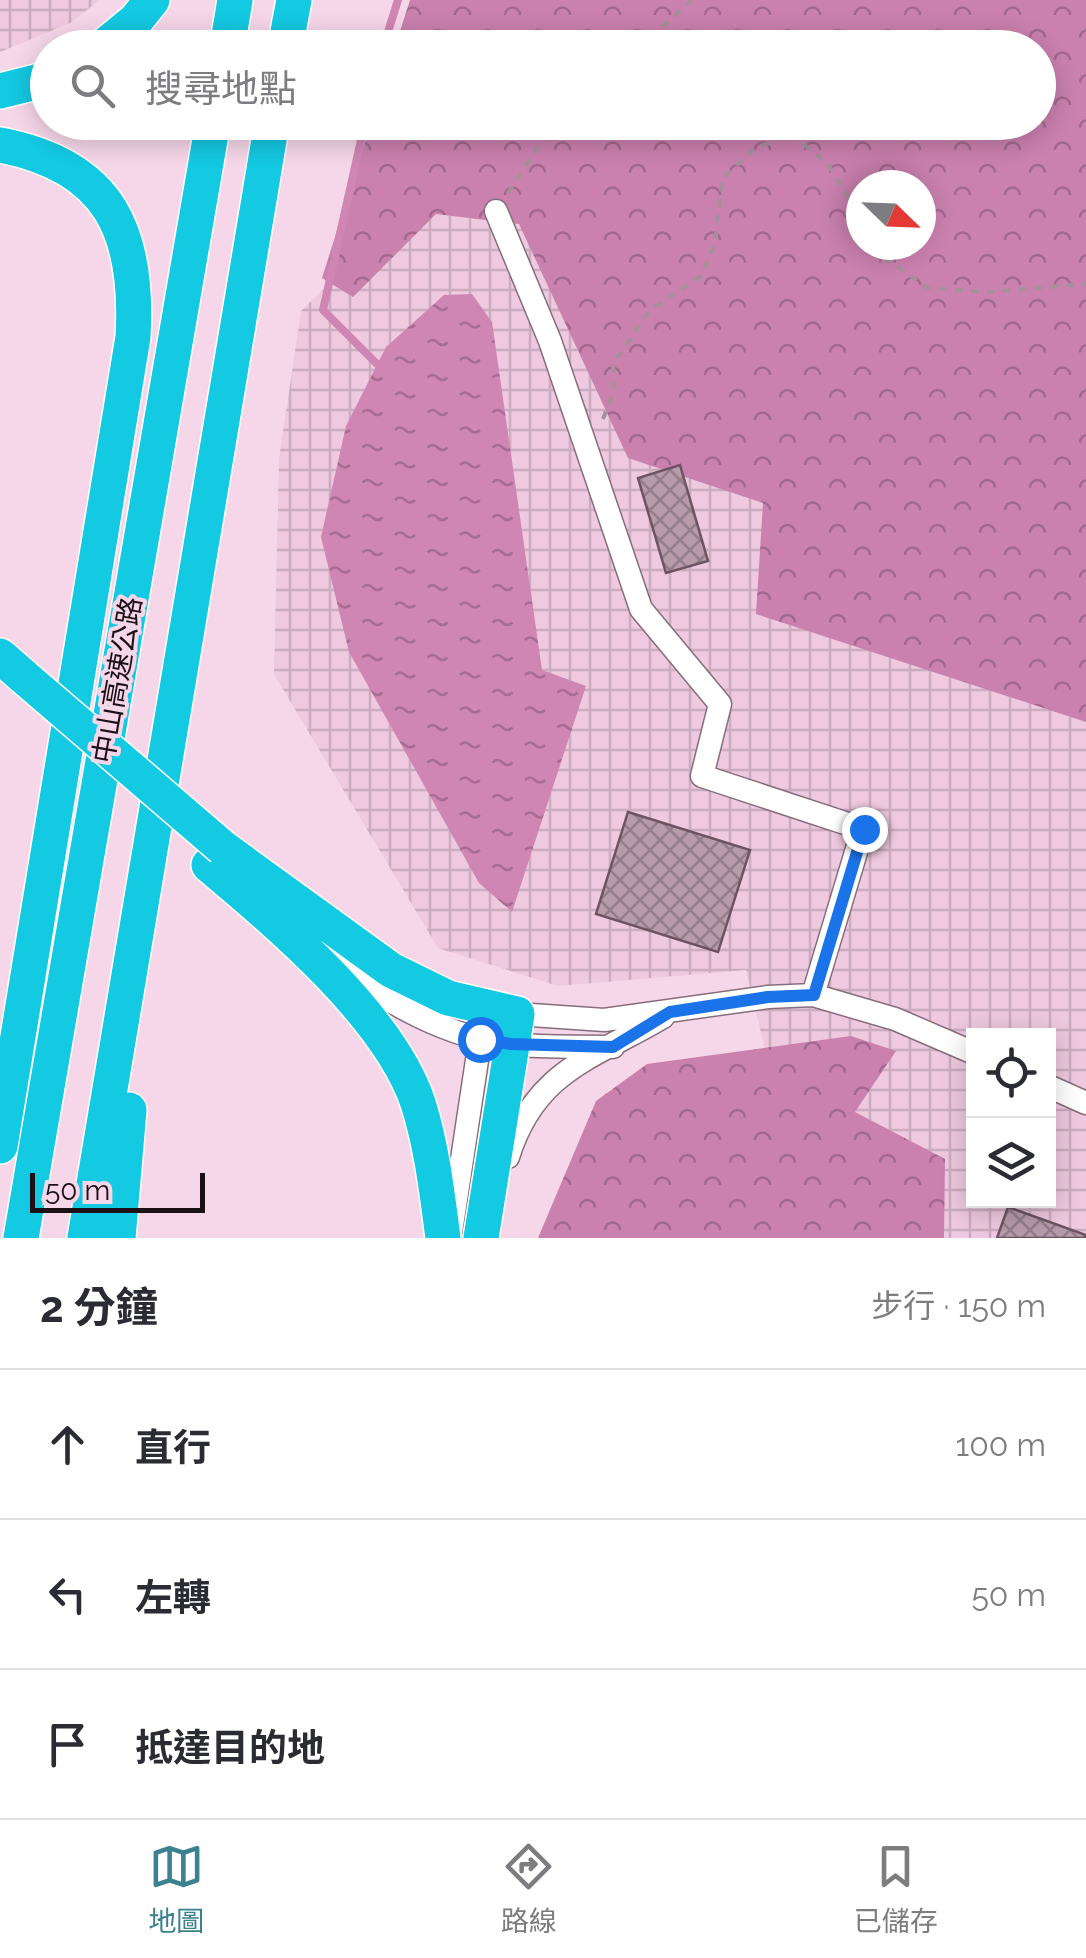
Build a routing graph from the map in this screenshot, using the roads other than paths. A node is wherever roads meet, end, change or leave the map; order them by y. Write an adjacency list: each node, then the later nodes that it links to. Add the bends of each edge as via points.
1 (152, 0): 4 (highway)
2 (235, 0): 5 (highway)
3 (294, 0): 6 (highway)
4 (124, 30)
5 (229, 30)
6 (288, 30)
7 (30, 84): 8 (highway)
8 (0, 91)
9 (210, 140): 25 (highway, 中山高速公路)
10 (269, 140): 16 (highway)
11 (0, 145): 24 (highway, via 72,170 102,199 131,255 136,294)
12 (496, 211): 17 (lane, via 550,341 642,609 720,704 702,776 864,829)
13 (8, 678): 14 (highway)
14 (216, 857): 15 (highway); 19 (highway, via 391,970)
15 (268, 915): 19 (lane, via 357,980 436,1025); 28 (highway, via 390,1047 417,1101)
16 (136, 930): 26 (highway); 27 (highway, via 142,1016)
17 (814, 995): 18 (lane); 21 (lane)
18 (670, 1012): 19 (lane); 20 (lane)
19 (498, 1026): 20 (lane); 29 (lane); 30 (highway)
20 (613, 1047): 30 (lane, via 555,1081 518,1124)
21 (966, 1050)
22 (1056, 1089): 23 (lane)
23 (1086, 1102)
24 (0, 1146)
25 (22, 1238)
26 (85, 1238)
27 (118, 1238)
28 (443, 1238)
29 (450, 1238)
30 (481, 1238)

